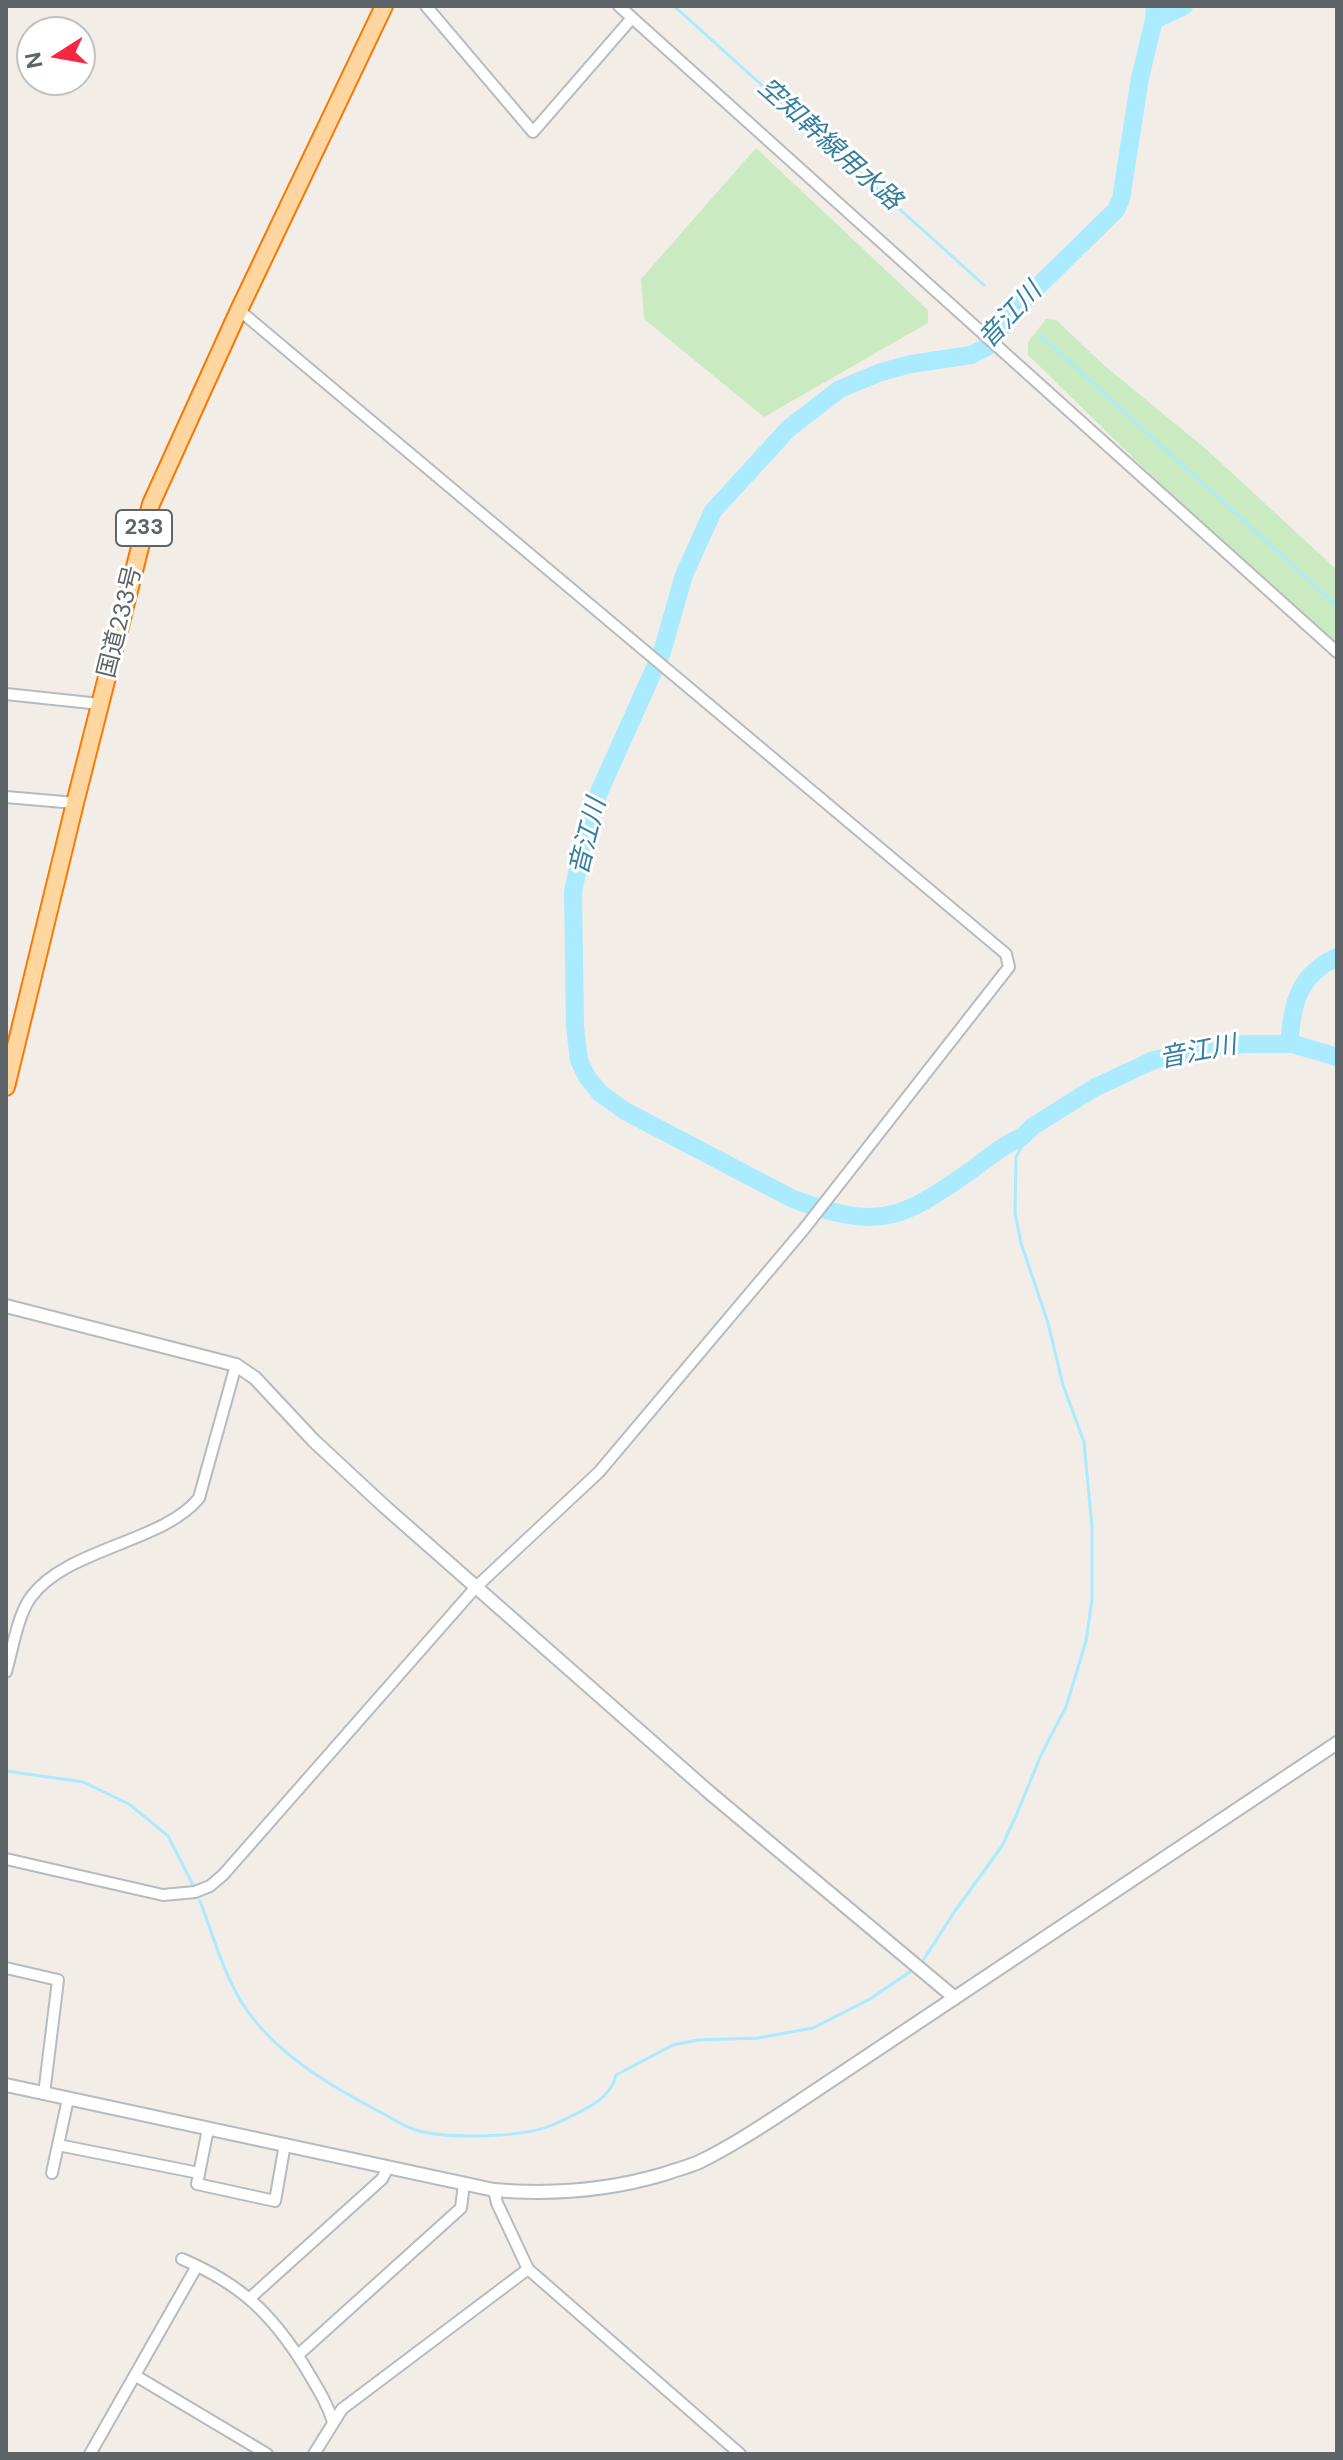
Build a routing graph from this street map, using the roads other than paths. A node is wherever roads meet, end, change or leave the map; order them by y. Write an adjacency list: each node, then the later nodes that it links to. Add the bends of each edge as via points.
1 (384, 6): 5 (highway, 国道233号 / 233)
2 (426, 6): 4 (street, via 533,132)
3 (619, 6): 4 (street)
4 (632, 18): 6 (street)
5 (239, 310): 8 (highway, 国道233号 / 233, via 151,504); 15 (street, via 1006,954 1009,967 804,1229 599,1472)
6 (1337, 652)
7 (6, 694): 8 (street)
8 (100, 704): 10 (highway, 国道233号 / 233)
9 (6, 797): 10 (street)
10 (75, 803): 11 (highway, 国道233号 / 233)
11 (8, 1068): 12 (highway, 国道233号 / 233)
12 (6, 1087)
13 (6, 1306): 14 (street)
14 (236, 1365): 15 (street); 16 (street, via 199,1498 169,1520 59,1572 39,1587 28,1600)
15 (476, 1587): 18 (street, via 210,1886 163,1895); 20 (street)
16 (6, 1672)
17 (1337, 1743): 20 (street)
18 (6, 1859)
19 (6, 1968): 22 (street, via 58,1980)
20 (955, 1998): 31 (street, via 696,2164 607,2188)
21 (6, 2085): 22 (street)
22 (44, 2094): 23 (street)
23 (68, 2099): 24 (street); 26 (street)
24 (208, 2129): 25 (street); 29 (street)
25 (285, 2144): 27 (street); 29 (street, via 275,2201 197,2184)
26 (58, 2145): 28 (street); 29 (street)
27 (387, 2169): 30 (street); 35 (street)
28 (52, 2173)
29 (199, 2173)
30 (464, 2184): 31 (street); 36 (street, via 461,2208)
31 (494, 2190): 34 (street)
32 (182, 2259): 33 (street)
33 (197, 2266): 35 (street); 37 (street)
34 (528, 2269): 38 (street, via 355,2398); 42 (street)
35 (250, 2298): 36 (street)
36 (298, 2355): 38 (street)
37 (136, 2376): 39 (street); 40 (street)
38 (333, 2422): 41 (street)
39 (90, 2454)
40 (267, 2454)
41 (314, 2454)
42 (740, 2454)

